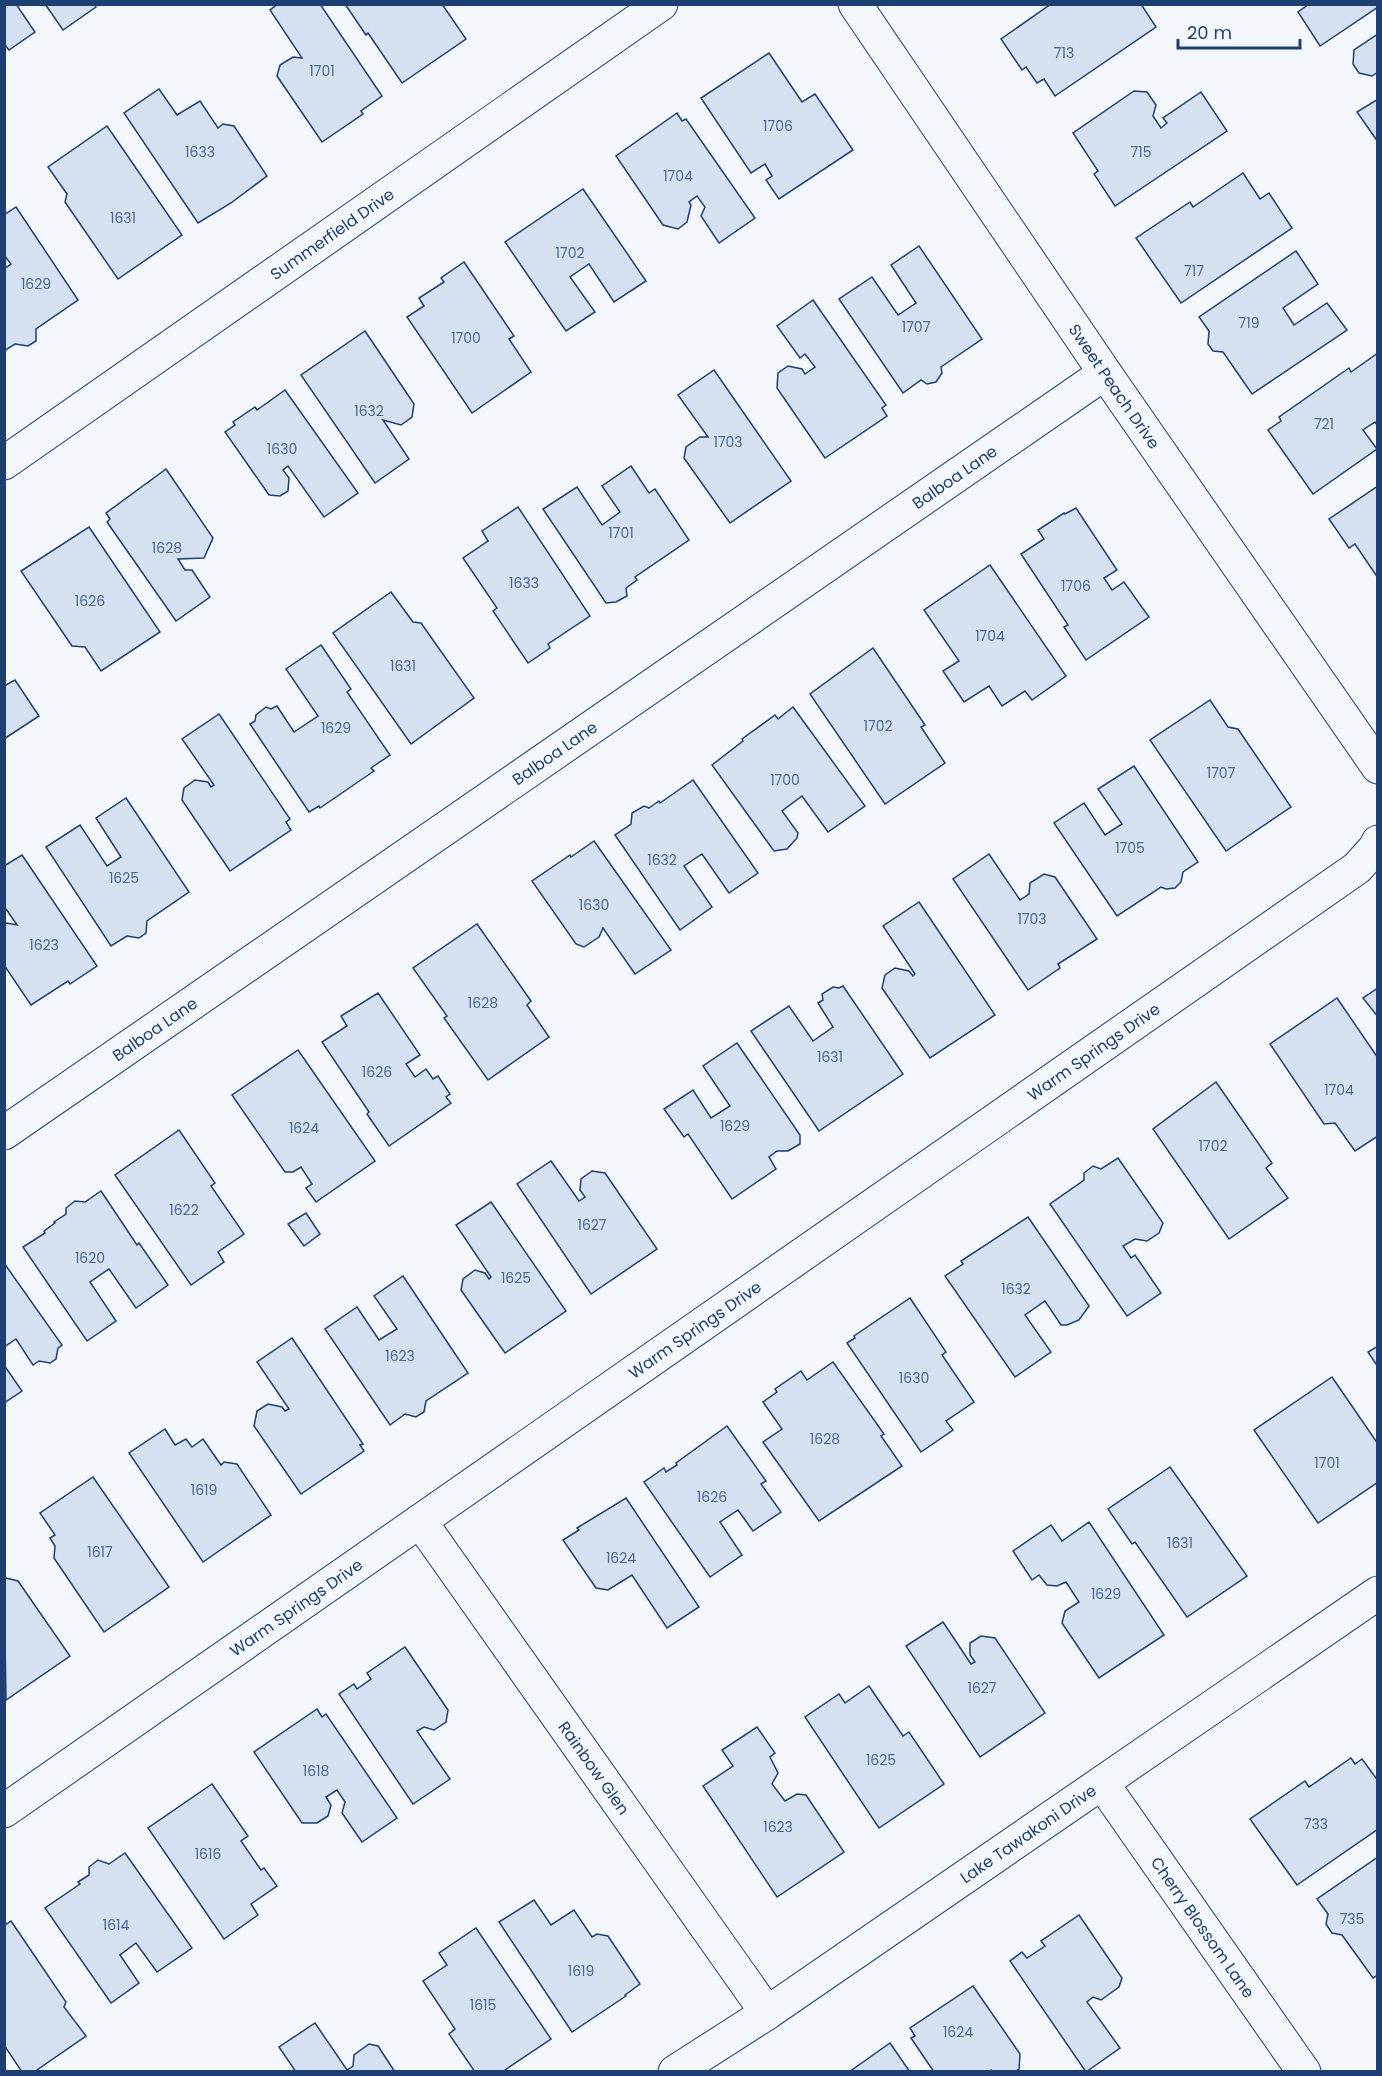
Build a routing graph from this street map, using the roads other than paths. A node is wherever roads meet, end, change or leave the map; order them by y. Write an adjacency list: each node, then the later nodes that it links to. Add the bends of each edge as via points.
1 (661, 4): 4 (street, Summerfield Drive)
2 (855, 4): 3 (street, Sweet Peach Drive)
3 (1106, 373): 5 (street, Sweet Peach Drive); 7 (street, Balboa Lane)
4 (4, 463)
5 (1377, 767)
6 (1377, 842): 8 (street, Warm Springs Drive, via 1357,868)
7 (4, 1133)
8 (420, 1521): 11 (street, Warm Springs Drive); 12 (street, Rainbow Glen)
9 (1377, 1593): 10 (street, Lake Tawakoni Drive)
10 (1102, 1783): 12 (street, Lake Tawakoni Drive); 14 (street, Cherry Blossom Lane)
11 (4, 1811)
12 (766, 2013): 13 (street, Lake Tawakoni Drive)
13 (675, 2072)
14 (1304, 2072)

